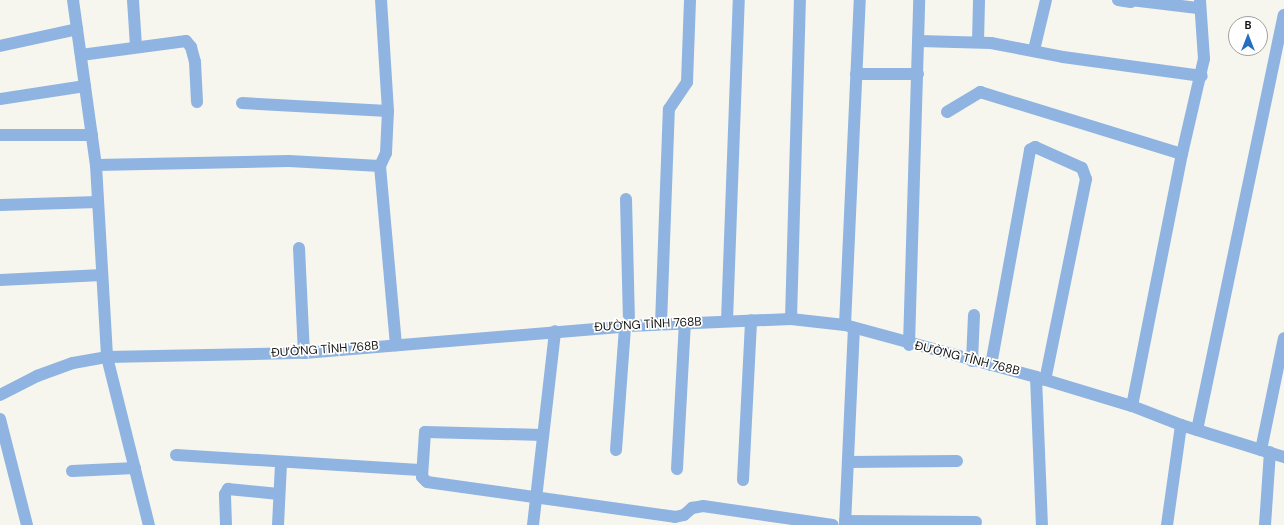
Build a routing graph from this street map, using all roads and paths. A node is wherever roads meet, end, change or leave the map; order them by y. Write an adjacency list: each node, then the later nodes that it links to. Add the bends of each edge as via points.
1 (73, 0): 15 (street)
2 (133, 0): 19 (street)
3 (380, 0): 29 (street)
4 (690, 0): 47 (street, via 687,82 669,109)
5 (739, 0): 45 (street)
6 (800, 0): 43 (street)
7 (860, 0): 22 (street)
8 (919, 0): 16 (street)
9 (980, 0): 17 (street)
10 (1046, 0): 20 (street)
11 (1118, 0): 12 (street)
12 (1131, 1): 13 (street)
13 (1199, 4): 24 (street, via 1204,58)
14 (1284, 16): 63 (street)
15 (77, 29): 18 (street); 21 (street)
16 (919, 41): 17 (street); 23 (street)
17 (978, 42): 20 (street)
18 (0, 46)
19 (136, 46): 21 (street); 27 (street, via 186,41 190,44 195,62)
20 (1034, 50): 24 (street, via 1069,58)
21 (81, 55): 25 (street)
22 (856, 74): 23 (street); 49 (street)
23 (918, 74): 53 (street)
24 (1202, 76): 33 (street)
25 (86, 86): 26 (street); 31 (street)
26 (0, 99)
27 (197, 102)
28 (242, 103): 29 (street)
29 (388, 111): 35 (street, via 386,154)
30 (947, 112): 33 (street, via 980,92)
31 (92, 134): 32 (street); 34 (street)
32 (0, 135)
33 (1182, 154): 60 (street)
34 (96, 165): 35 (street, via 289,161); 37 (street)
35 (380, 166): 52 (street)
36 (626, 198): 48 (street)
37 (98, 202): 38 (street); 40 (street)
38 (0, 205)
39 (299, 248): 54 (street)
40 (102, 275): 41 (street); 55 (street)
41 (0, 280)
42 (974, 315): 56 (street)
43 (791, 319): 44 (street, ĐƯỜNG TỈNH 768B); 49 (street, ĐƯỜNG TỈNH 768B)
44 (750, 320): 45 (street, ĐƯỜNG TỈNH 768B); 76 (street)
45 (728, 321): 46 (street, ĐƯỜNG TỈNH 768B)
46 (685, 323): 47 (street, ĐƯỜNG TỈNH 768B); 73 (street)
47 (661, 324): 48 (street, ĐƯỜNG TỈNH 768B)
48 (627, 326): 50 (street, ĐƯỜNG TỈNH 768B); 65 (street)
49 (850, 327): 53 (street, ĐƯỜNG TỈNH 768B); 70 (street)
50 (555, 331): 52 (street, ĐƯỜNG TỈNH 768B); 64 (street)
51 (1284, 338): 66 (street)
52 (396, 345): 54 (street, ĐƯỜNG TỈNH 768B)
53 (909, 345): 56 (street, ĐƯỜNG TỈNH 768B)
54 (304, 353): 55 (street, ĐƯỜNG TỈNH 768B)
55 (107, 357): 59 (street, ĐƯỜNG TỈNH 768B, via 73,363 37,376); 72 (street)
56 (972, 361): 57 (street, ĐƯỜNG TỈNH 768B)
57 (991, 366): 58 (street, ĐƯỜNG TỈNH 768B); 58 (street, via 1030,150 1035,147 1082,168 1086,179)
58 (1041, 379): 60 (street, ĐƯỜNG TỈNH 768B); 87 (street)
59 (0, 395)
60 (1132, 406): 62 (street, ĐƯỜNG TỈNH 768B)
61 (0, 419): 82 (street)
62 (1181, 425): 63 (street, ĐƯỜNG TỈNH 768B); 88 (street)
63 (1197, 430): 66 (street, ĐƯỜNG TỈNH 768B)
64 (543, 435): 75 (street, via 425,432); 78 (street)
65 (616, 450)
66 (1266, 451): 68 (street, ĐƯỜNG TỈNH 768B); 89 (street)
67 (176, 455): 71 (street)
68 (1284, 457)
69 (957, 461): 70 (street)
70 (848, 462): 80 (street)
71 (281, 463): 75 (street); 77 (street)
72 (135, 468): 74 (street); 83 (street)
73 (677, 469)
74 (72, 470)
75 (420, 470): 78 (street, via 427,482)
76 (743, 480)
77 (279, 494): 81 (street); 84 (street, via 228,490 225,494)
78 (536, 496): 85 (street); 86 (street, via 675,517 684,515 692,508 703,506)
79 (976, 522): 80 (street)
80 (845, 523)
81 (281, 524)
82 (27, 525)
83 (149, 525)
84 (226, 525)
85 (533, 525)
86 (833, 525)
87 (1042, 525)
88 (1167, 525)
89 (1265, 525)

